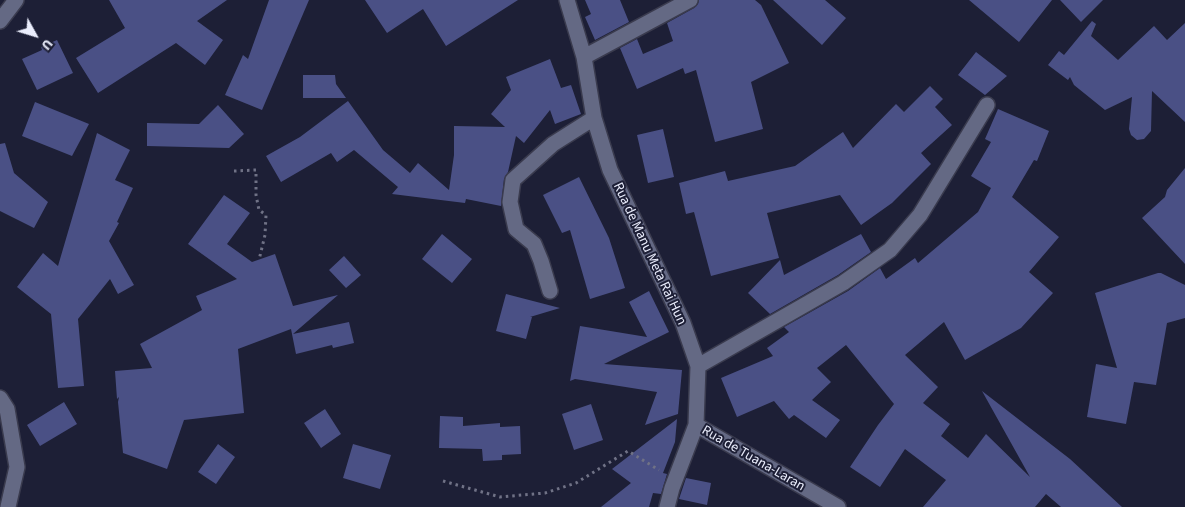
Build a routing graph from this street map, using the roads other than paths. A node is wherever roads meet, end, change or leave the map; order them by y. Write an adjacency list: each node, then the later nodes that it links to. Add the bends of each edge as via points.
1 (16, 0): 4 (street)
2 (567, 0): 5 (street, Rua de Manu Meta Rai Hun)
3 (690, 0): 5 (street)
4 (0, 21)
5 (584, 57): 7 (street, Rua de Manu Meta Rai Hun)
6 (987, 105): 9 (street, via 920,215 890,250 843,283)
7 (594, 118): 8 (street, via 553,144 514,180 510,202 516,230 534,244); 9 (street, Rua de Manu Meta Rai Hun, via 610,170 683,323)
8 (550, 291)
9 (698, 366): 11 (street, Rua de Manu Meta Rai Hun)
10 (0, 398): 12 (street, via 7,409 17,467)
11 (696, 426): 13 (street, Rua de Manu Meta Rai Hun); 14 (street, Rua de Tuana-Laran)
12 (8, 507)
13 (667, 507)
14 (838, 507)

